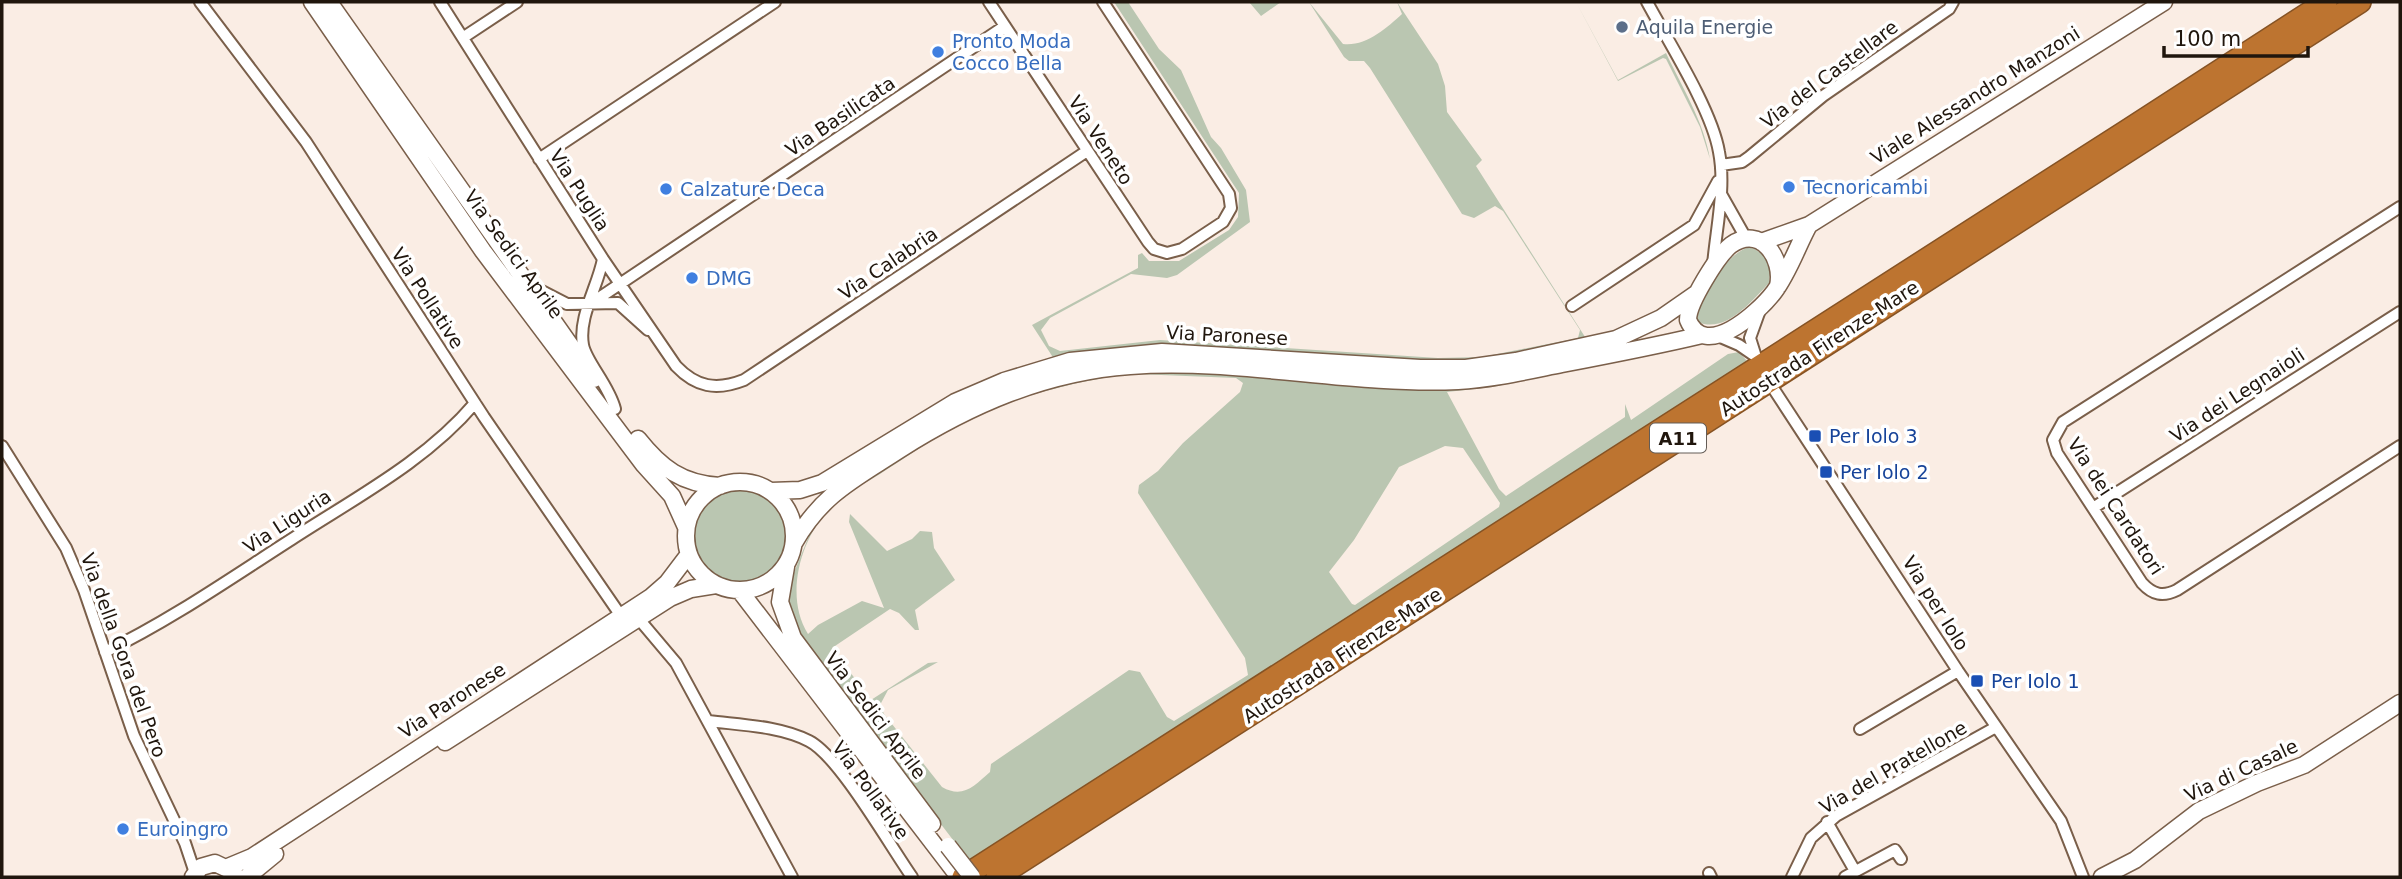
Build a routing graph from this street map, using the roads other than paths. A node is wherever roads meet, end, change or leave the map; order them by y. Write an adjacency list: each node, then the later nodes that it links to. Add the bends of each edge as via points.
1 (200, 2): 39 (street, Via Pollative, via 306,142)
2 (312, 2): 46 (main road, Via Sedici Aprile, via 483,251 672,496)
3 (329, 2): 27 (main road, Via Sedici Aprile)
4 (440, 2): 15 (street, Via Puglia)
5 (517, 2): 15 (street)
6 (775, 2): 17 (street)
7 (989, 2): 14 (street, Via Veneto)
8 (1103, 2): 16 (street, Via Veneto, via 1232,203 1223,222 1182,249 1167,253 1154,249)
9 (1647, 2): 18 (street, via 1711,127)
10 (1953, 2): 18 (street, Via del Castellare, via 1742,162)
11 (2163, 2): 22 (main road, Viale Alessandro Manzoni)
12 (2326, 2): 70 (highway, Autostrada Firenze-Mare / A11)
13 (2360, 2): 72 (highway, Autostrada Firenze-Mare / A11)
14 (1006, 26): 16 (street, Via Veneto); 28 (street, Via Basilicata)
15 (464, 37): 17 (street, Via Puglia)
16 (1087, 151): 37 (street, Via Calabria, via 744,380 729,386)
17 (539, 159): 25 (street, Via Puglia)
18 (1720, 168): 19 (street); 21 (street)
19 (1720, 191): 23 (street); 24 (street, via 1731,217)
20 (2400, 207): 45 (street, Via dei Cardatori, via 2058,426 2054,447)
21 (1694, 225): 23 (street, via 1706,229); 33 (street)
22 (1809, 225): 24 (main road, Viale Alessandro Manzoni); 29 (main road)
23 (1715, 240): 26 (street)
24 (1754, 241): 26 (main road, Viale Alessandro Manzoni, via 1731,245); 29 (main road, via 1779,261)
25 (603, 259): 28 (street, Via Puglia); 31 (street)
26 (1712, 271): 30 (main road, Viale Alessandro Manzoni)
27 (525, 282): 31 (street, via 567,304); 40 (main road, Via Sedici Aprile)
28 (622, 283): 31 (street, Via Basilicata); 36 (street, Via Puglia)
29 (1778, 286): 32 (main road)
30 (1697, 293): 35 (main road, via 1688,320 1695,331); 44 (main road, Via Paronese, via 1661,318 1616,339 1516,362 1466,368 1163,352 1070,362 1004,381 955,402 822,483 800,490)
31 (590, 304): 36 (street, via 618,303); 40 (street, via 583,324 583,347 610,390)
32 (1764, 304): 35 (main road); 35 (street, via 1750,338 1756,357)
33 (1572, 306)
34 (2400, 312): 45 (street, Via dei Legnaioli)
35 (1710, 335): 47 (main road, Via Paronese, via 1515,374 1456,381 1174,365 1071,374 979,404 915,440 830,495)
36 (659, 338): 37 (street, Via Puglia, via 683,373)
37 (703, 386)
38 (1773, 388): 55 (street, Via per Iolo)
39 (475, 403): 52 (street, Via Pollative); 54 (street, Via Liguria, via 445,437 371,488 164,621)
40 (615, 409): 43 (main road, Via Sedici Aprile, via 662,467 684,480)
41 (2, 446): 54 (street, Via della Gora del Pero, via 66,548)
42 (2400, 446): 45 (street, Via dei Cardatori, via 2169,594 2155,593 2142,583)
43 (720, 485): 44 (main road, Via Sedici Aprile, via 746,482); 46 (main road, via 702,497)
44 (771, 491): 47 (main road, via 792,519)
45 (2093, 508)
46 (686, 527): 48 (main road, Via Sedici Aprile)
47 (794, 543): 49 (main road, Via Sedici Aprile)
48 (688, 554): 50 (main road, via 696,569); 52 (main road, Via Paronese, via 660,590)
49 (786, 565): 51 (main road, via 767,584); 61 (main road, Via Sedici Aprile, via 780,602 793,639)
50 (716, 586): 51 (main road); 53 (main road, Via Paronese, via 680,593)
51 (740, 591): 61 (main road, Via Sedici Aprile)
52 (621, 616): 64 (main road, Via Paronese)
53 (638, 618): 57 (street, via 677,663); 67 (main road, Via Paronese, via 363,794)
54 (105, 652): 63 (street, Via della Gora del Pero, via 139,748)
55 (1958, 671): 58 (street, Via per Iolo); 59 (street)
56 (2400, 703): 66 (main road, Via di Casale, via 2304,765 2199,811)
57 (709, 721): 68 (street); 69 (street, Via Pollative, via 785,733 821,749)
58 (1996, 727): 60 (street, Via del Pratellone); 74 (street, Via per Iolo, via 2061,821)
59 (1860, 729)
60 (1828, 822): 65 (street); 73 (street, Via del Pratellone, via 1811,838)
61 (944, 849): 70 (main road, Via Sedici Aprile); 71 (main road, Via Sedici Aprile, bridge)
62 (1901, 859): 65 (street, via 1895,850)
63 (199, 872): 64 (main road, Via Paronese)
64 (232, 872)
65 (1850, 874)
66 (2116, 874): 75 (main road, Via di Casale)
67 (247, 877)
68 (792, 877)
69 (912, 877)
70 (961, 877)
71 (972, 877)
72 (997, 877)
73 (1792, 877)
74 (2083, 877)
75 (2102, 877)

